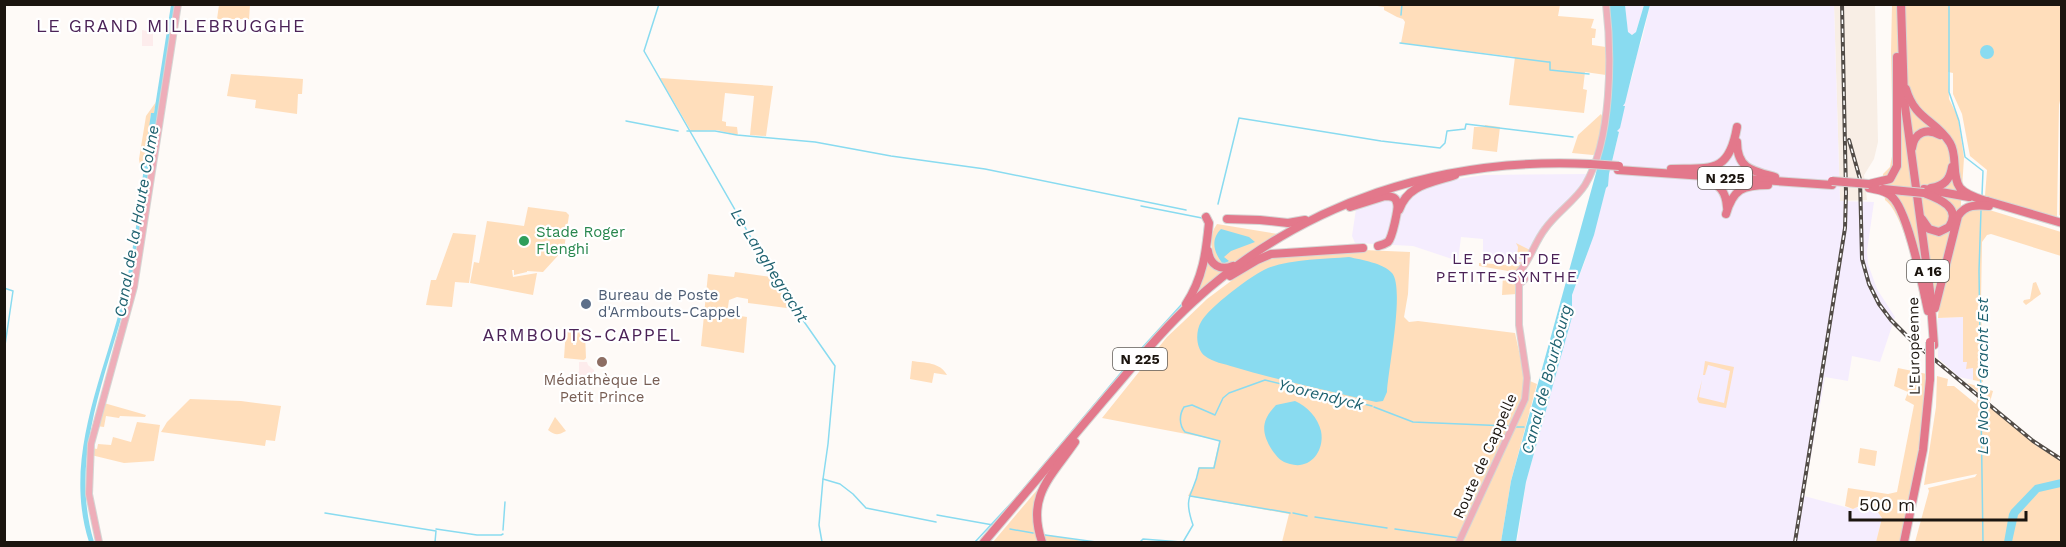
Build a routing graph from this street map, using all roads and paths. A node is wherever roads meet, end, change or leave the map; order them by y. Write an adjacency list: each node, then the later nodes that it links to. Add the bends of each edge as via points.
1 (178, 4): 33 (main road, via 134,287 91,444 89,490)
2 (1606, 4): 37 (main road, Route de Cappelle, via 1609,60 1600,146 1584,187 1539,237 1521,277 1518,306 1526,395)
3 (1896, 4): 5 (highway, L'Européenne / A 16)
4 (1901, 4): 5 (highway, L'Européenne / A 16)
5 (1899, 56): 6 (highway, L'Européenne / A 16); 14 (highway, via 1897,166 1888,180); 16 (highway, via 1910,100 1950,143 1960,187); 28 (highway, L'Européenne / A 16, via 1902,126)
6 (1911, 162): 15 (highway, L'Européenne / A 16); 15 (highway, via 1913,141 1924,131 1939,134 1950,150 1949,179)
7 (1589, 166): 8 (highway, N 225, bridge); 11 (highway, N 225, via 1525,167); 18 (highway, N 225, via 1514,164 1454,171 1393,187)
8 (1618, 168): 9 (highway, N 225); 10 (highway, N 225)
9 (1668, 169): 12 (highway, N 225); 12 (highway, via 1703,169 1722,163 1732,150 1737,127 1737,151 1742,163)
10 (1656, 173): 13 (highway, N 225); 13 (highway, via 1717,184 1726,195 1726,214 1734,196 1748,186)
11 (1455, 176): 17 (highway, N 225, via 1396,190); 23 (highway, via 1410,192 1401,205)
12 (1775, 177): 13 (highway, N 225)
13 (1832, 183): 14 (highway, N 225, bridge)
14 (1869, 186): 15 (highway, N 225, bridge); 28 (highway, via 1888,193 1898,205 1919,267)
15 (1922, 193): 15 (highway, via 1940,199 1950,208 1952,220 1946,230 1934,231 1925,225); 16 (highway, N 225); 16 (highway, N 225, via 1968,197); 30 (highway, L'Européenne / A 16)
16 (1989, 204): 21 (highway); 30 (highway, via 1968,207 1957,219 1936,300)
17 (1344, 209): 23 (highway, via 1391,196 1398,206 1391,238 1382,246 1391,242); 27 (highway, N 225, via 1291,236)
18 (1328, 212): 20 (highway, via 1292,223); 26 (highway, N 225)
19 (1206, 217): 22 (highway)
20 (1220, 220): 22 (highway, via 1211,222); 26 (highway, via 1211,227 1208,249 1214,264 1228,268)
21 (2061, 225)
22 (1208, 229): 29 (highway, via 1199,282)
23 (1394, 235): 24 (highway)
24 (1397, 246)
25 (1363, 248): 27 (highway, via 1271,254)
26 (1254, 254): 29 (highway, N 225)
27 (1230, 276): 31 (highway, N 225, via 1170,331)
28 (1928, 311): 30 (highway, L'Européenne / A 16)
29 (1168, 326): 34 (highway, N 225)
30 (1932, 344): 32 (highway, L'Européenne / A 16, bridge, via 1931,427)
31 (1074, 442): 35 (highway, N 225); 36 (highway, via 1039,497 1037,519)
32 (1917, 494): 38 (highway, L'Européenne / A 16); 39 (highway, L'Européenne / A 16)
33 (99, 543)
34 (982, 543)
35 (989, 543)
36 (1042, 543)
37 (1459, 543)
38 (1904, 543)
39 (1909, 543)

